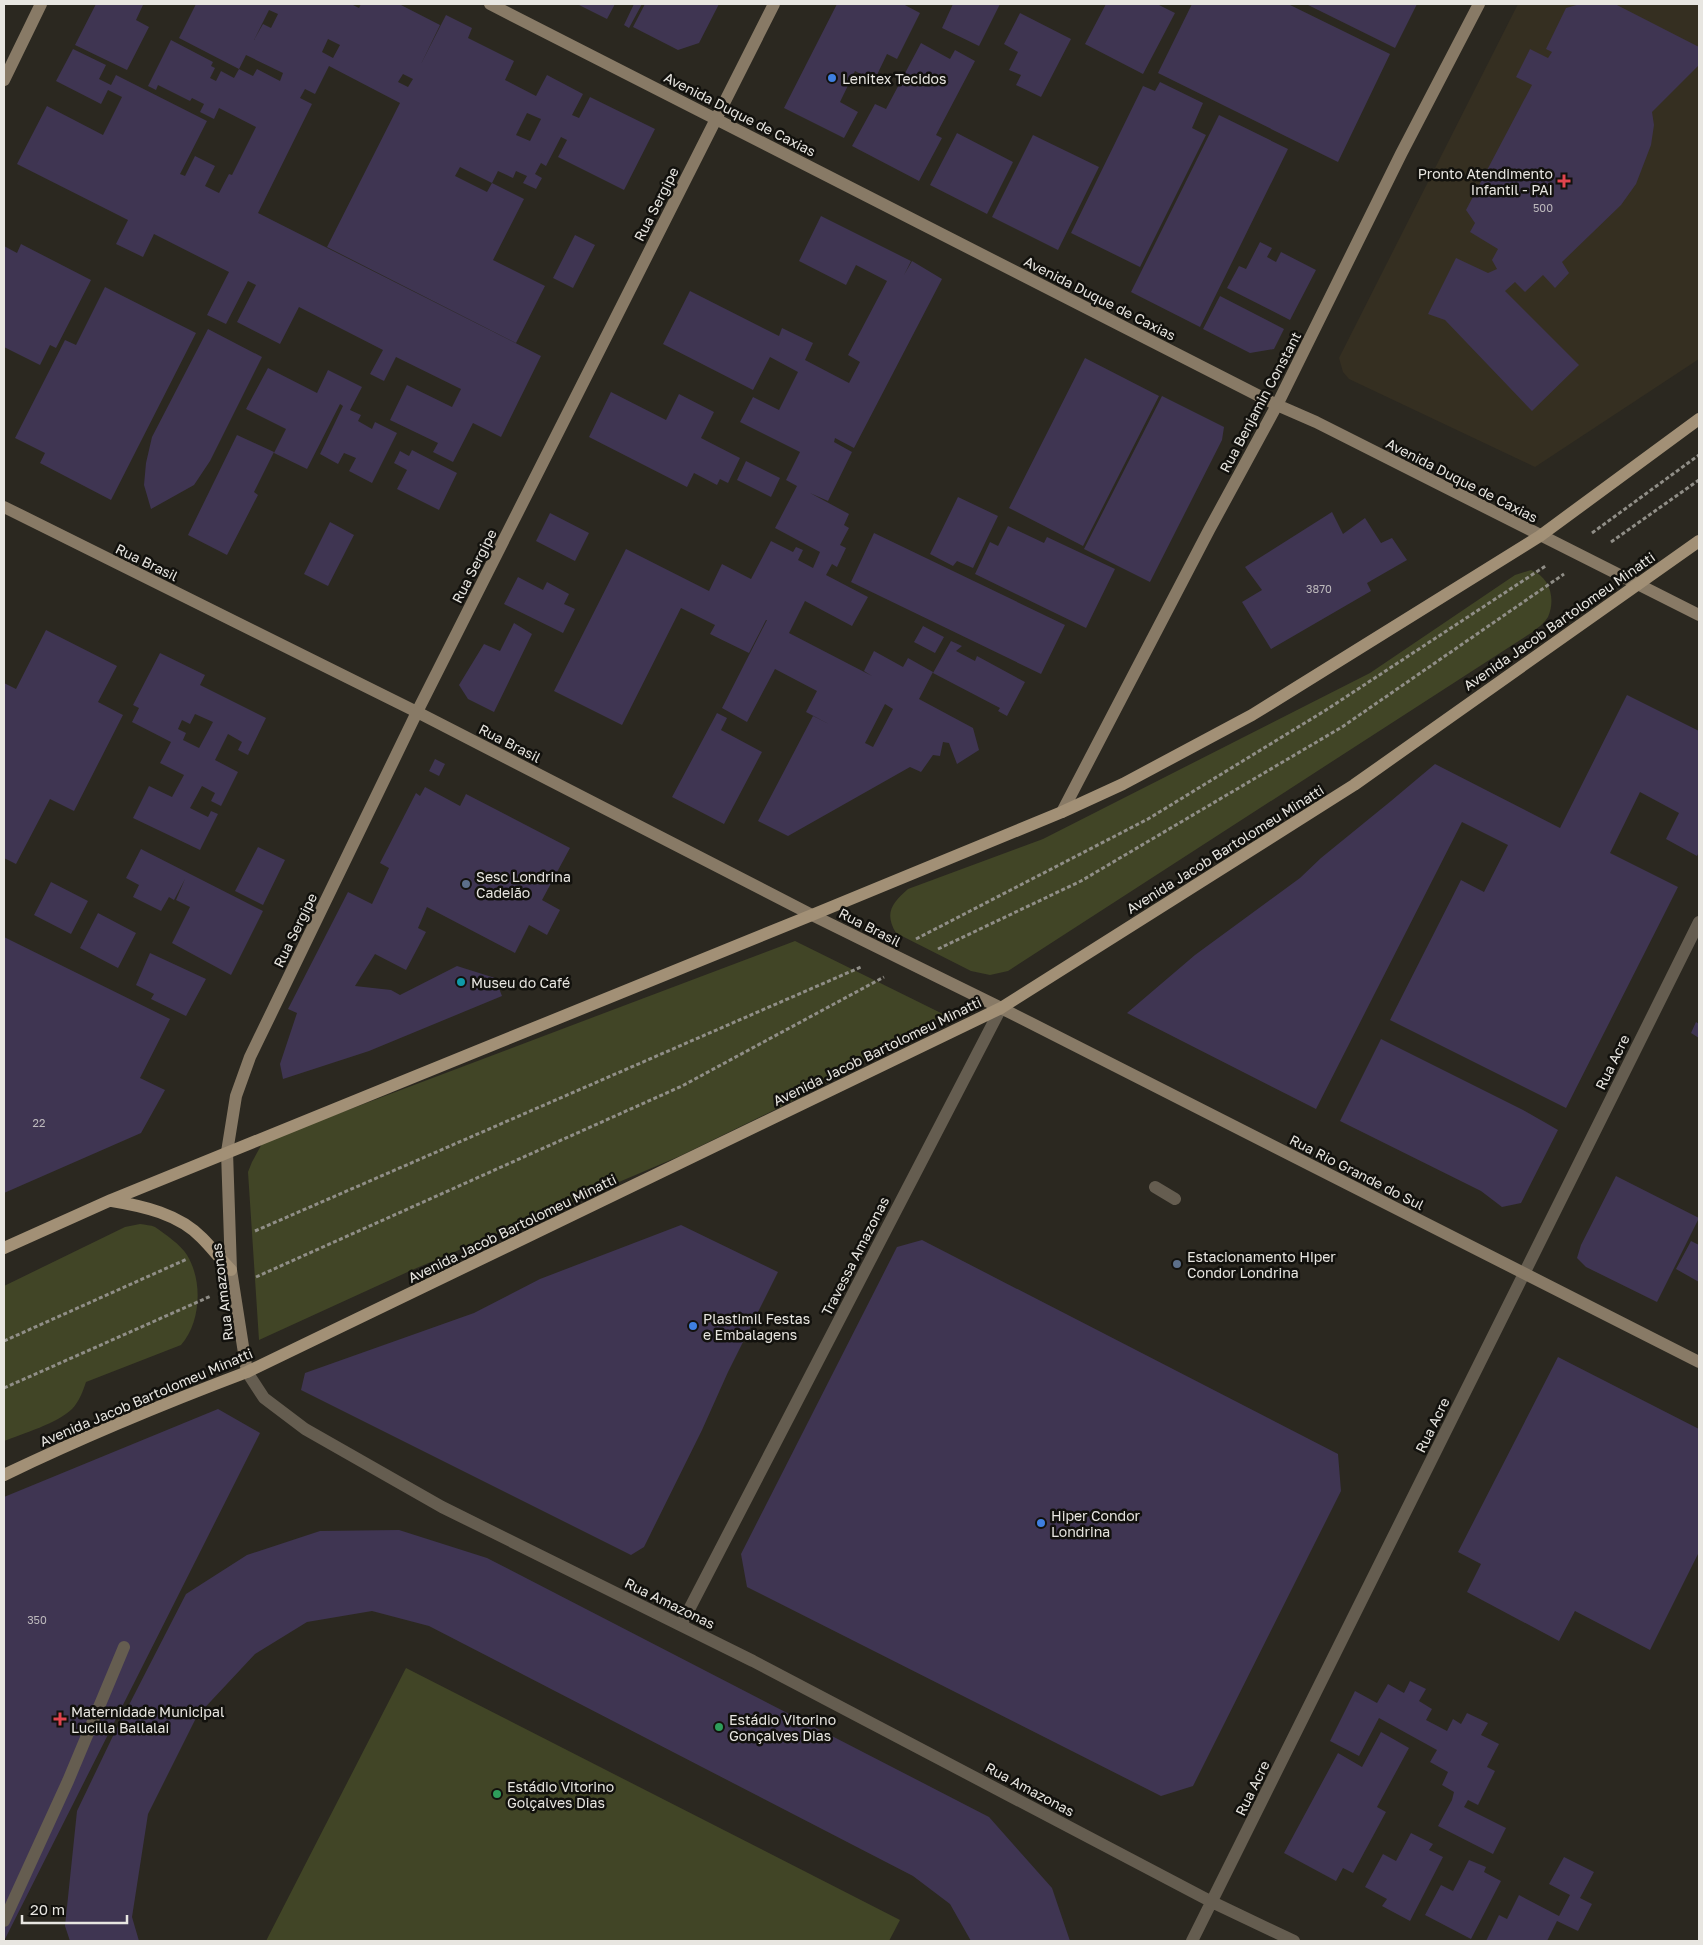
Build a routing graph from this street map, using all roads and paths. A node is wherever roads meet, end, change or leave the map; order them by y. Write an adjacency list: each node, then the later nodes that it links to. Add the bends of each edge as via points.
1 (41, 4): 5 (street)
2 (490, 4): 6 (street, Avenida Duque de Caxias)
3 (774, 4): 6 (street, Rua Sergipe)
4 (1479, 4): 7 (street, Rua Benjamin Constant)
5 (4, 80)
6 (716, 118): 7 (street, Avenida Duque de Caxias); 14 (street, Rua Sergipe)
7 (1277, 405): 10 (street, Avenida Duque de Caxias); 15 (street, Rua Benjamin Constant)
8 (1699, 419): 10 (main road)
9 (4, 508): 14 (street, Rua Brasil)
10 (1540, 536): 12 (street, Avenida Duque de Caxias); 15 (main road, via 1252,715 1123,784)
11 (1699, 541): 12 (main road, Avenida Jacob Bartolomeu Minatti)
12 (1637, 584): 13 (street, Avenida Duque de Caxias); 18 (main road, Avenida Jacob Bartolomeu Minatti, via 1354,785)
13 (1699, 615)
14 (417, 712): 16 (street, Rua Brasil); 19 (street, Rua Sergipe, via 250,1057 236,1096)
15 (1062, 812): 16 (main road)
16 (812, 915): 18 (street, Rua Brasil); 19 (main road)
17 (1699, 922): 25 (street, Rua Acre)
18 (1001, 1008): 25 (street, Rua Rio Grande do Sul); 27 (main road, Avenida Jacob Bartolomeu Minatti); 29 (street, Travessa Amazonas)
19 (227, 1152): 22 (main road); 24 (street, Rua Amazonas)
20 (1155, 1187): 21 (street)
21 (1175, 1199)
22 (111, 1200): 23 (main road); 24 (main road, via 137,1204 180,1221 201,1237)
23 (4, 1248)
24 (231, 1270): 27 (street, Rua Amazonas)
25 (1524, 1274): 26 (street, Rua Rio Grande do Sul); 31 (street, Rua Acre)
26 (1699, 1362)
27 (247, 1372): 28 (main road, Avenida Jacob Bartolomeu Minatti, via 65,1446); 29 (street, Rua Amazonas, via 264,1398 342,1452 442,1507)
28 (4, 1475)
29 (681, 1625): 31 (street, Rua Amazonas)
30 (124, 1647): 32 (street)
31 (1212, 1902): 33 (street, Rua Acre); 34 (street, Rua Amazonas)
32 (4, 1922)
33 (1192, 1941)
34 (1294, 1941)

